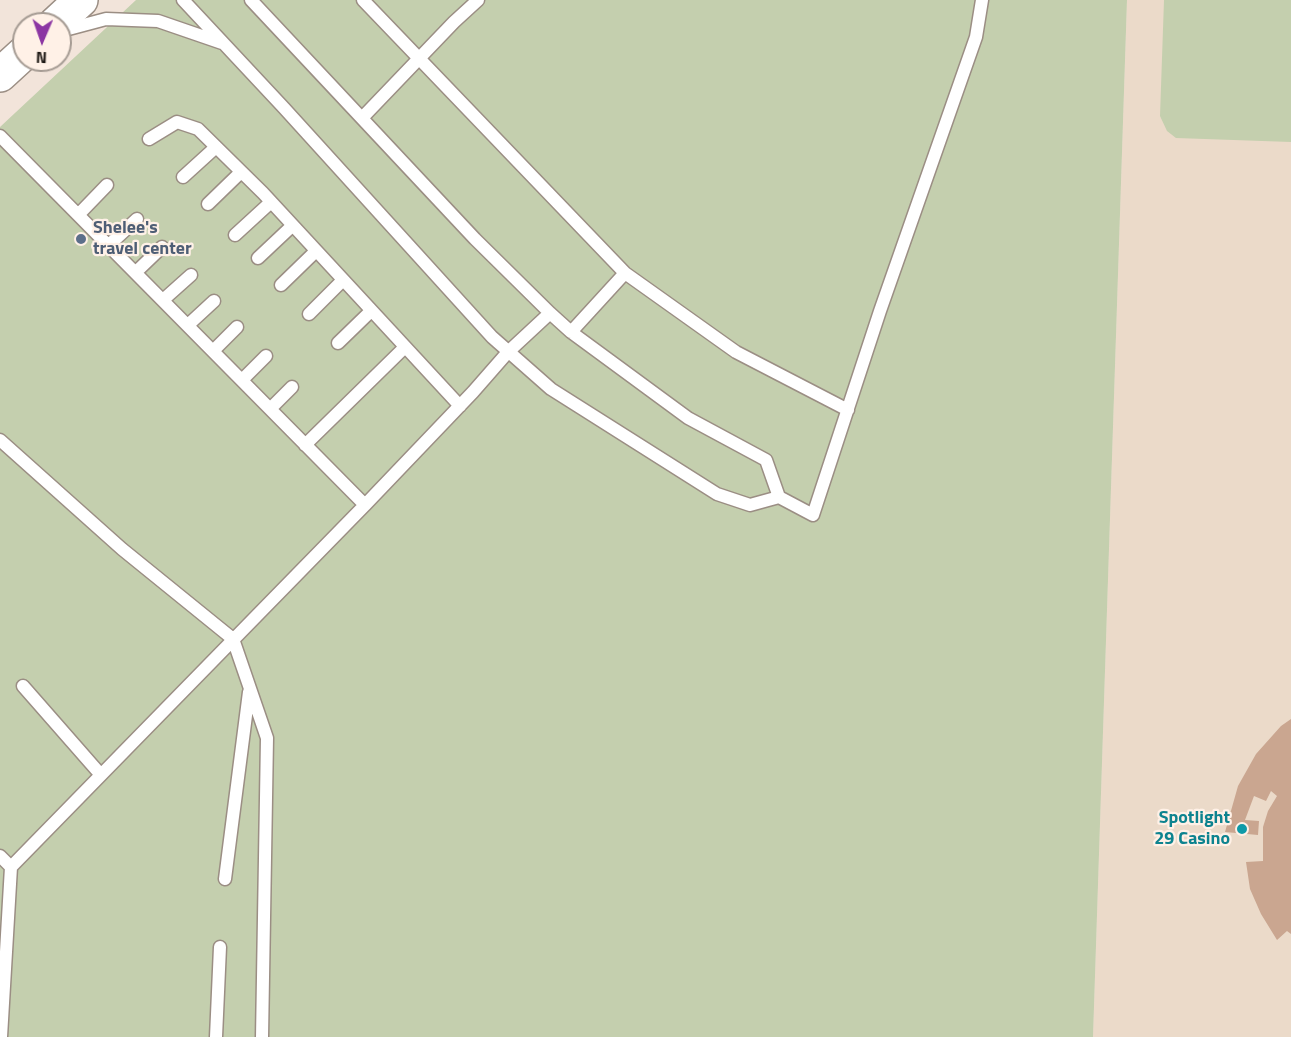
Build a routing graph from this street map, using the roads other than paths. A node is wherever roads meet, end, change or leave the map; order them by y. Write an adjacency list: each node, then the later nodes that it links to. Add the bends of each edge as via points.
1 (81, 0): 7 (main road)
2 (183, 0): 9 (lane)
3 (251, 0): 13 (lane)
4 (363, 0): 10 (lane)
5 (478, 0): 10 (lane)
6 (981, 0): 52 (lane, via 976,37)
7 (68, 12)
8 (72, 29): 9 (lane, via 106,20 158,21)
9 (225, 44): 46 (lane)
10 (419, 59): 13 (lane); 31 (lane)
11 (12, 64): 12 (main road)
12 (0, 75)
13 (362, 118): 38 (lane)
14 (0, 136): 22 (lane)
15 (149, 139): 16 (lane, via 177,122 198,129)
16 (216, 147): 17 (lane); 18 (lane)
17 (241, 171): 20 (lane); 21 (lane)
18 (183, 177)
19 (107, 185): 22 (lane)
20 (271, 202): 24 (lane); 25 (lane)
21 (208, 204)
22 (79, 214): 26 (lane)
23 (137, 219): 26 (lane)
24 (292, 226): 28 (lane); 29 (lane)
25 (235, 235)
26 (109, 245): 30 (lane)
27 (162, 247): 30 (lane)
28 (316, 250): 33 (lane); 34 (lane)
29 (258, 258)
30 (136, 272): 35 (lane)
31 (624, 273): 42 (lane); 52 (lane, via 736,352)
32 (191, 275): 35 (lane)
33 (343, 280): 37 (lane); 39 (lane)
34 (281, 285)
35 (163, 300): 40 (lane)
36 (214, 301): 40 (lane)
37 (371, 310): 43 (lane); 44 (lane)
38 (550, 313): 42 (lane); 46 (lane)
39 (309, 314)
40 (188, 325): 45 (lane)
41 (237, 327): 45 (lane)
42 (571, 332): 55 (lane, via 688,417 766,460)
43 (338, 343)
44 (405, 347): 50 (lane); 54 (lane)
45 (213, 351): 48 (lane)
46 (508, 352): 50 (lane); 55 (lane, via 551,389 717,494 750,505)
47 (266, 356): 48 (lane)
48 (242, 380): 51 (lane)
49 (292, 387): 51 (lane)
50 (460, 406): 56 (lane)
51 (270, 409): 54 (lane)
52 (848, 410): 55 (lane, via 813,515)
53 (0, 440): 57 (lane, via 122,549)
54 (305, 445): 56 (lane)
55 (779, 497)
56 (364, 505): 57 (lane)
57 (233, 639): 59 (lane); 60 (lane)
58 (22, 686): 60 (lane)
59 (250, 688): 63 (lane); 67 (lane, via 267,738)
60 (100, 775): 62 (lane)
61 (0, 856): 62 (lane)
62 (11, 867): 65 (lane)
63 (225, 879)
64 (220, 947): 66 (lane)
65 (1, 1037)
66 (216, 1037)
67 (262, 1037)

